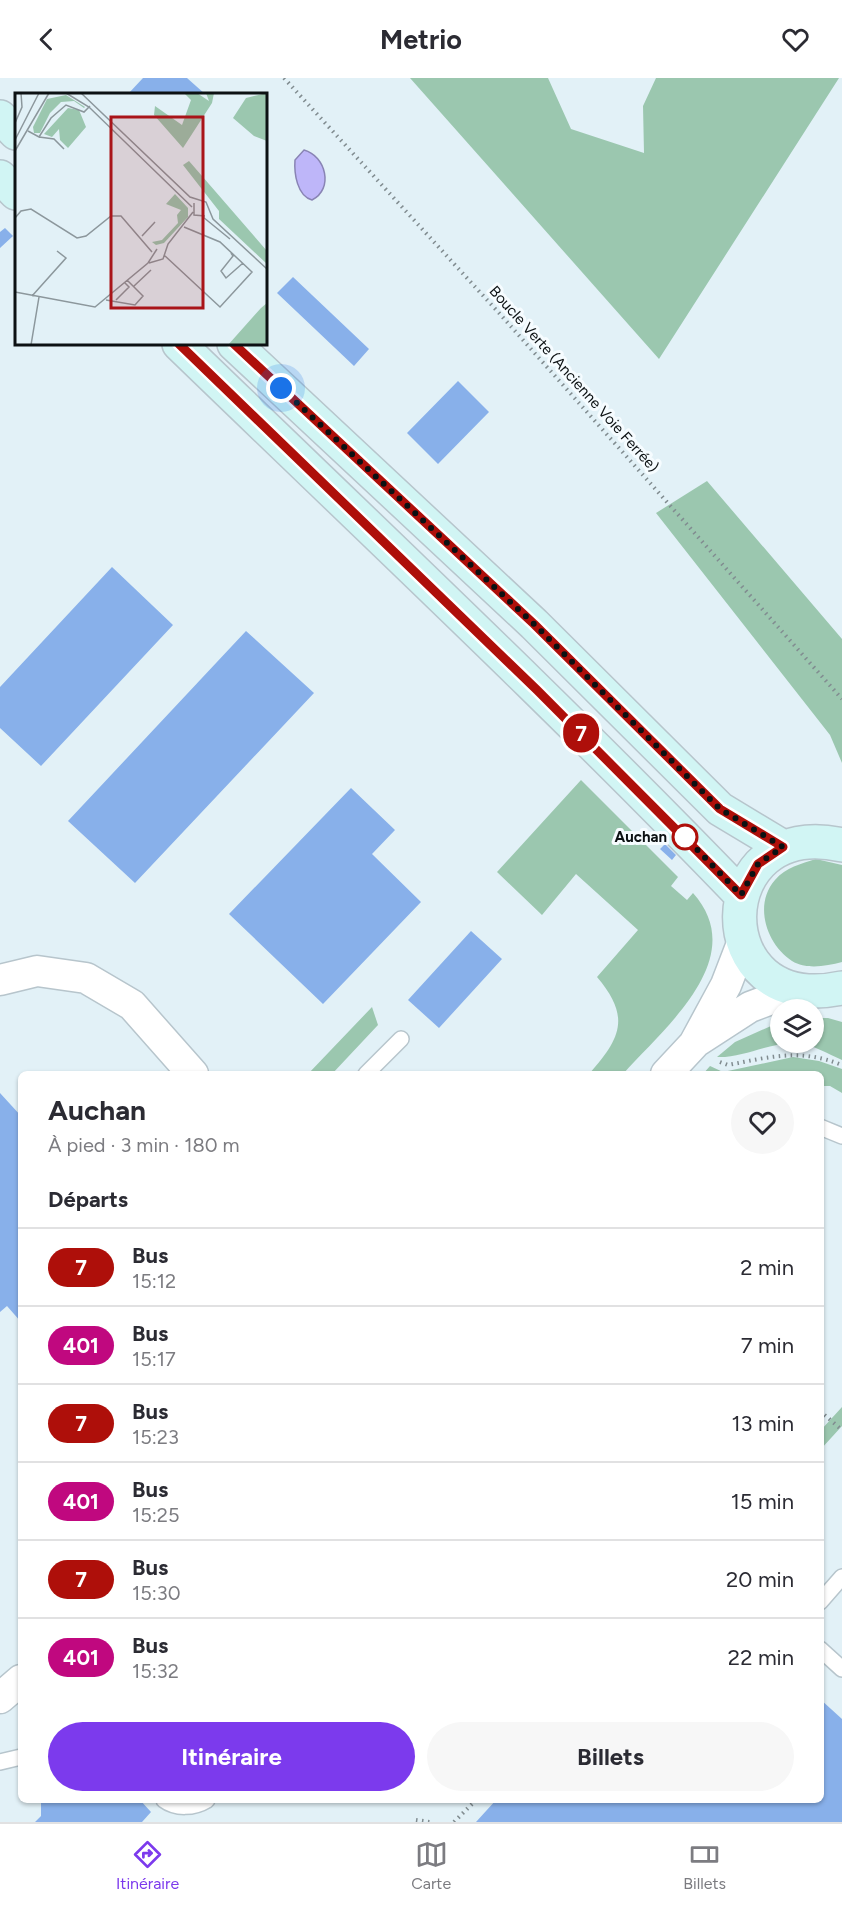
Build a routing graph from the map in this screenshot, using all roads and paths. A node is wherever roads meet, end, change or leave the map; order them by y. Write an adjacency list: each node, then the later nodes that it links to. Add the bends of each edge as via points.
1 (284, 78): 8 (path, Boucle Verte (Ancienne Voie Ferrée))
2 (0, 117): 3 (main road)
3 (15, 132)
4 (0, 177): 5 (main road)
5 (15, 192)
6 (180, 345): 11 (main road, via 652,802)
7 (235, 345): 10 (main road, via 534,624 712,801)
8 (842, 699)
9 (842, 845): 10 (main road, via 819,839)
10 (783, 847): 11 (main road, via 758,864)
11 (741, 895): 12 (main road)
12 (743, 941): 15 (main road, via 758,969); 17 (street, via 726,985)
13 (0, 980): 20 (street, via 38,971 86,978 132,1005)
14 (842, 987): 15 (main road, via 821,992)
15 (795, 990): 17 (street, via 750,1007)
16 (400, 1039): 21 (lane)
17 (694, 1044): 22 (street)
18 (718, 1061): 19 (path, via 728,1065 796,1053 821,1056)
19 (842, 1065)
20 (190, 1071)
21 (369, 1071)
22 (669, 1071)
23 (824, 1414): 24 (path)
24 (842, 1430)
25 (842, 1577): 26 (lane)
26 (824, 1597)
27 (824, 1653): 28 (lane)
28 (842, 1669)
29 (18, 1683): 30 (street)
30 (0, 1698)
31 (18, 1758): 32 (lane)
32 (0, 1762)
33 (171, 1803): 34 (lane, via 182,1807)
34 (203, 1803)
35 (473, 1803): 38 (path)
36 (416, 1820): 37 (path)
37 (430, 1822)
38 (454, 1822)

